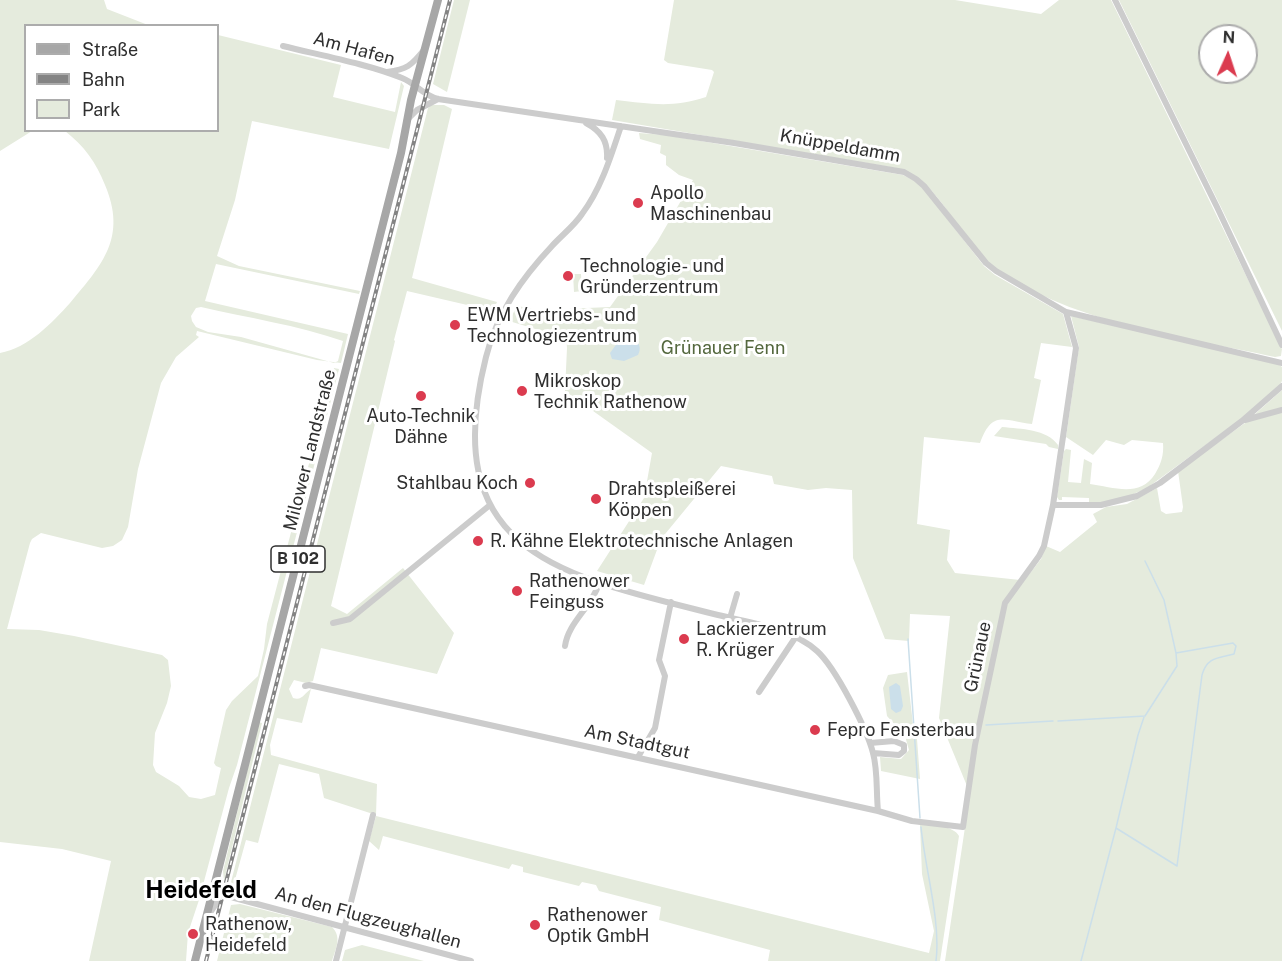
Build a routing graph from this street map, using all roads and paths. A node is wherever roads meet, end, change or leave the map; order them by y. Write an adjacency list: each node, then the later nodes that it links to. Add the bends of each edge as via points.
1 (438, 0): 4 (main road, Milower Landstraße / B 102)
2 (1115, 0): 13 (street)
3 (283, 46): 5 (street, Am Hafen)
4 (425, 48): 5 (street, Milower Landstraße, via 404,69); 6 (main road, Milower Landstraße / B 102)
5 (386, 72): 6 (street, Am Hafen)
6 (415, 86): 7 (street); 8 (main road, Milower Landstraße / B 102)
7 (438, 99): 8 (street); 9 (street)
8 (407, 120): 35 (main road, Milower Landstraße / B 102)
9 (580, 120): 10 (street); 11 (street, via 603,137)
10 (621, 126): 11 (street); 12 (street, Knüppeldamm, via 904,172 924,186 996,272)
11 (605, 170): 18 (street, via 582,215 519,285 500,316 489,345 478,396 474,446 480,482)
12 (1066, 312): 14 (street, Knüppeldamm); 19 (street, Grünaue, via 1076,348)
13 (1282, 345)
14 (1282, 363)
15 (1282, 386): 17 (street)
16 (1282, 410): 17 (street)
17 (1242, 421): 19 (street, via 1137,496 1101,505)
18 (490, 505): 20 (street, via 531,551); 24 (street, via 350,619)
19 (1053, 505): 34 (street, Grünaue, via 1040,556 1005,603 975,745)
20 (599, 583): 22 (street); 26 (street)
21 (737, 594): 23 (street)
22 (670, 602): 23 (street); 31 (street, via 659,660 665,676 655,728)
23 (730, 618): 25 (street)
24 (333, 623)
25 (795, 638): 28 (street); 29 (street, via 812,646 825,660)
26 (565, 646)
27 (305, 686): 31 (street, Am Stadtgut)
28 (759, 692)
29 (870, 743): 30 (street); 30 (street, via 894,741 904,746 899,756)
30 (873, 753): 32 (street)
31 (638, 757): 32 (street, Am Stadtgut)
32 (878, 811): 34 (street, Am Stadtgut, via 912,821)
33 (373, 815): 38 (street)
34 (963, 827)
35 (213, 892): 36 (street, An den Flugzeughallen); 37 (main road, Milower Landstraße / B 102)
36 (223, 894): 37 (street); 38 (street, An den Flugzeughallen)
37 (206, 917): 39 (main road, Milower Landstraße / B 102)
38 (344, 926): 40 (street); 41 (street, An den Flugzeughallen)
39 (195, 961)
40 (336, 961)
41 (471, 961)

